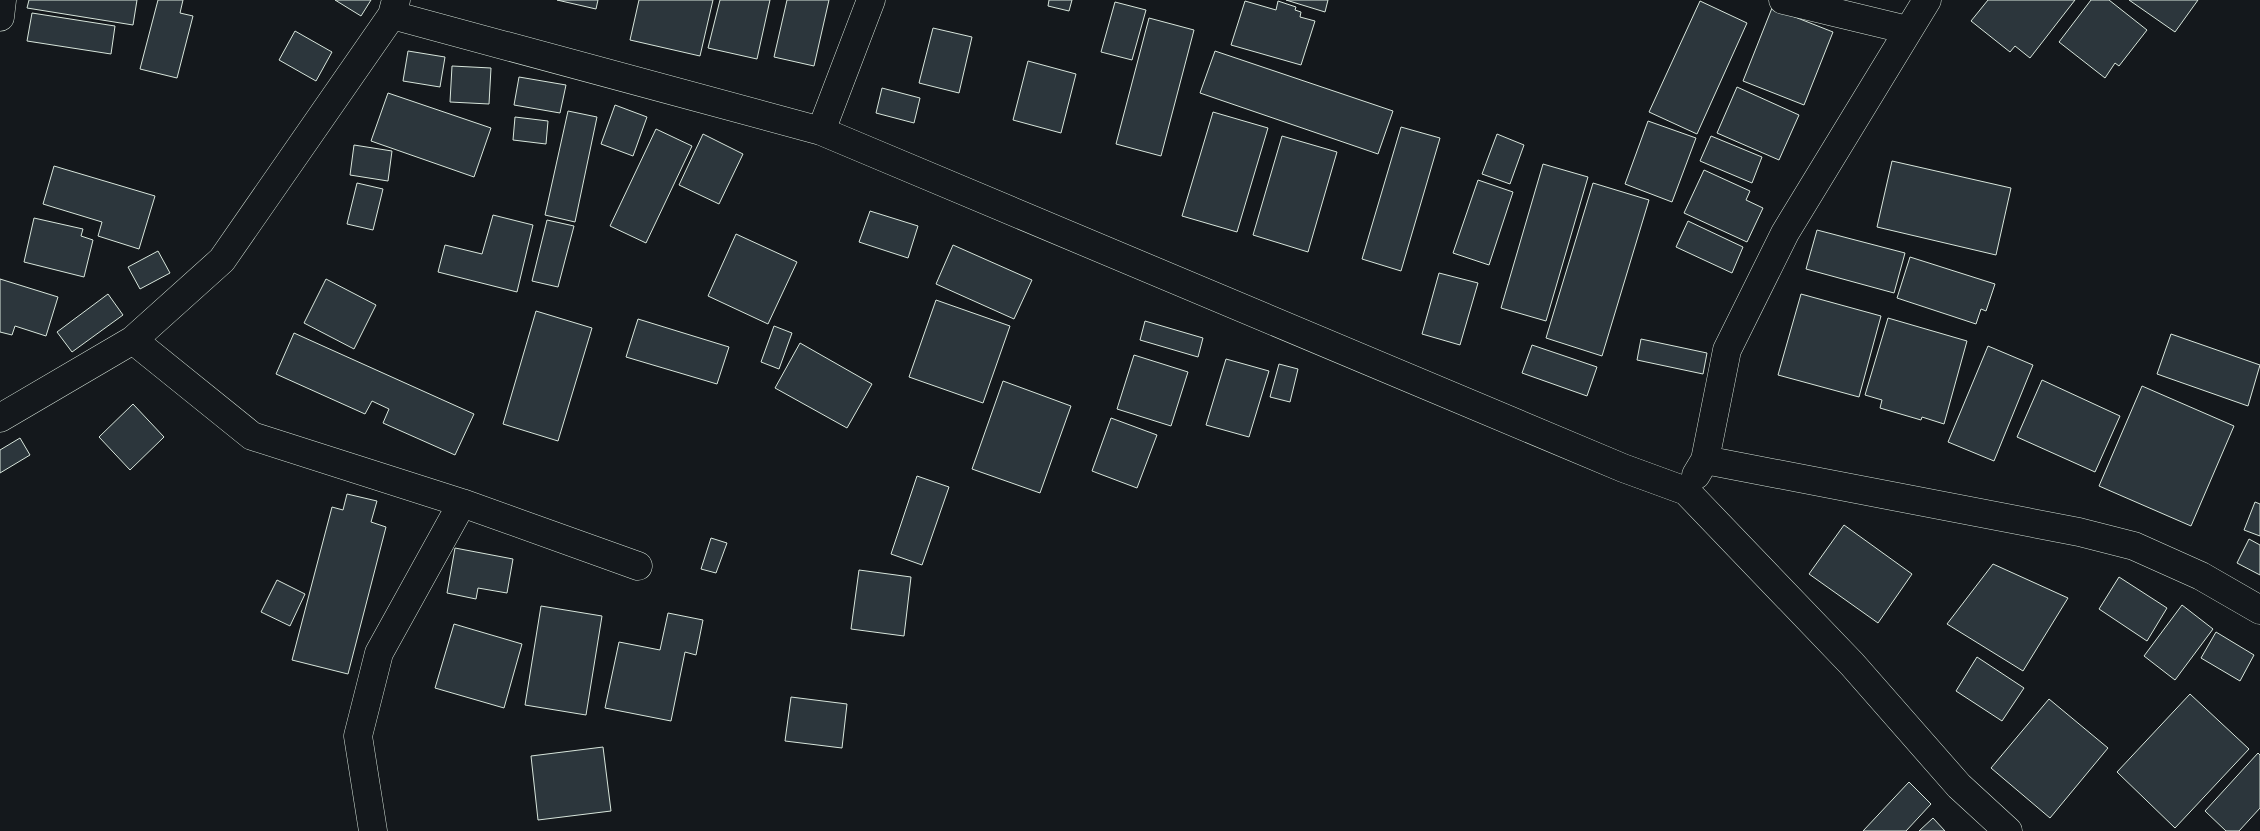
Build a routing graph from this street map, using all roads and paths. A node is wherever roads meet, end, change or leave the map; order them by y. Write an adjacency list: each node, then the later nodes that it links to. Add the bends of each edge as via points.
1 (2, 0): 6 (street)
2 (871, 0): 8 (street)
3 (1783, 0): 7 (street)
4 (1927, 0): 7 (street)
5 (394, 8): 8 (street); 9 (street, via 222,260)
6 (0, 17)
7 (1908, 30): 11 (street, via 1785,233 1727,350)
8 (821, 130): 12 (street)
9 (133, 340): 10 (street); 13 (street, via 252,436)
10 (0, 418)
11 (1705, 460): 12 (street); 15 (street, via 2079,532 2134,546 2201,576)
12 (1686, 492): 17 (street, via 1852,664 1959,786)
13 (462, 502): 14 (street); 16 (street, via 379,654 358,736)
14 (638, 566)
15 (2260, 610)
16 (373, 831)
17 (2008, 831)

